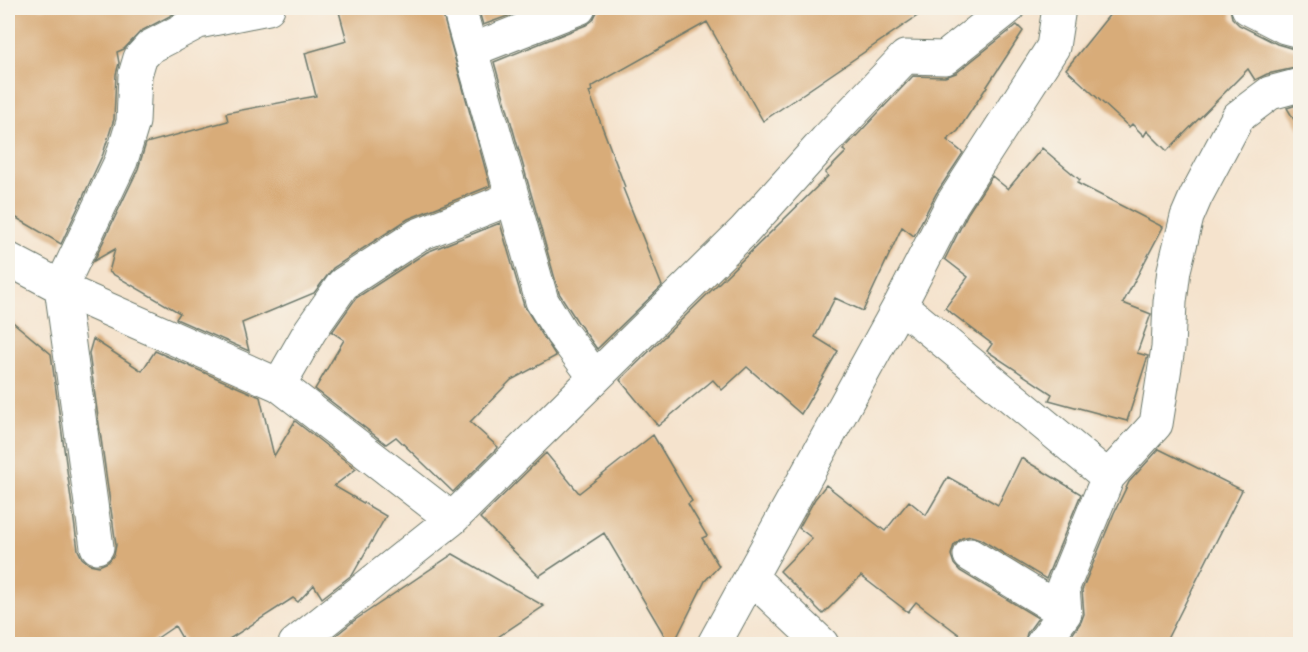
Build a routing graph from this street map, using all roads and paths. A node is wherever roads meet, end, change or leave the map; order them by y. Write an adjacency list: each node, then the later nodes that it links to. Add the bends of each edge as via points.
1 (268, 8): 12 (street, via 198,22 150,47 140,58 135,75 133,122 121,161)
2 (459, 8): 8 (street)
3 (579, 8): 8 (street)
4 (1008, 8): 14 (street, via 945,58 905,57 744,231)
5 (1059, 8): 13 (street, via 1053,47 952,204)
6 (1248, 8): 7 (street)
7 (1300, 31)
8 (472, 50): 10 (street)
9 (1300, 85): 16 (street, via 1270,93 1238,117 1196,196 1174,270 1168,348 1156,424)
10 (512, 198): 14 (street, via 542,302); 15 (street, via 417,235 343,284)
11 (8, 259): 12 (street)
12 (61, 287): 15 (street); 18 (street)
13 (900, 305): 16 (street); 20 (street)
14 (595, 377): 17 (street)
15 (279, 385): 17 (street)
16 (1108, 477): 21 (street, via 1063,587)
17 (452, 519): 22 (street)
18 (96, 547)
19 (970, 555): 21 (street)
20 (752, 577): 23 (street); 24 (street)
21 (1065, 613): 25 (street)
22 (295, 645)
23 (714, 645)
24 (822, 645)
25 (1042, 645)

